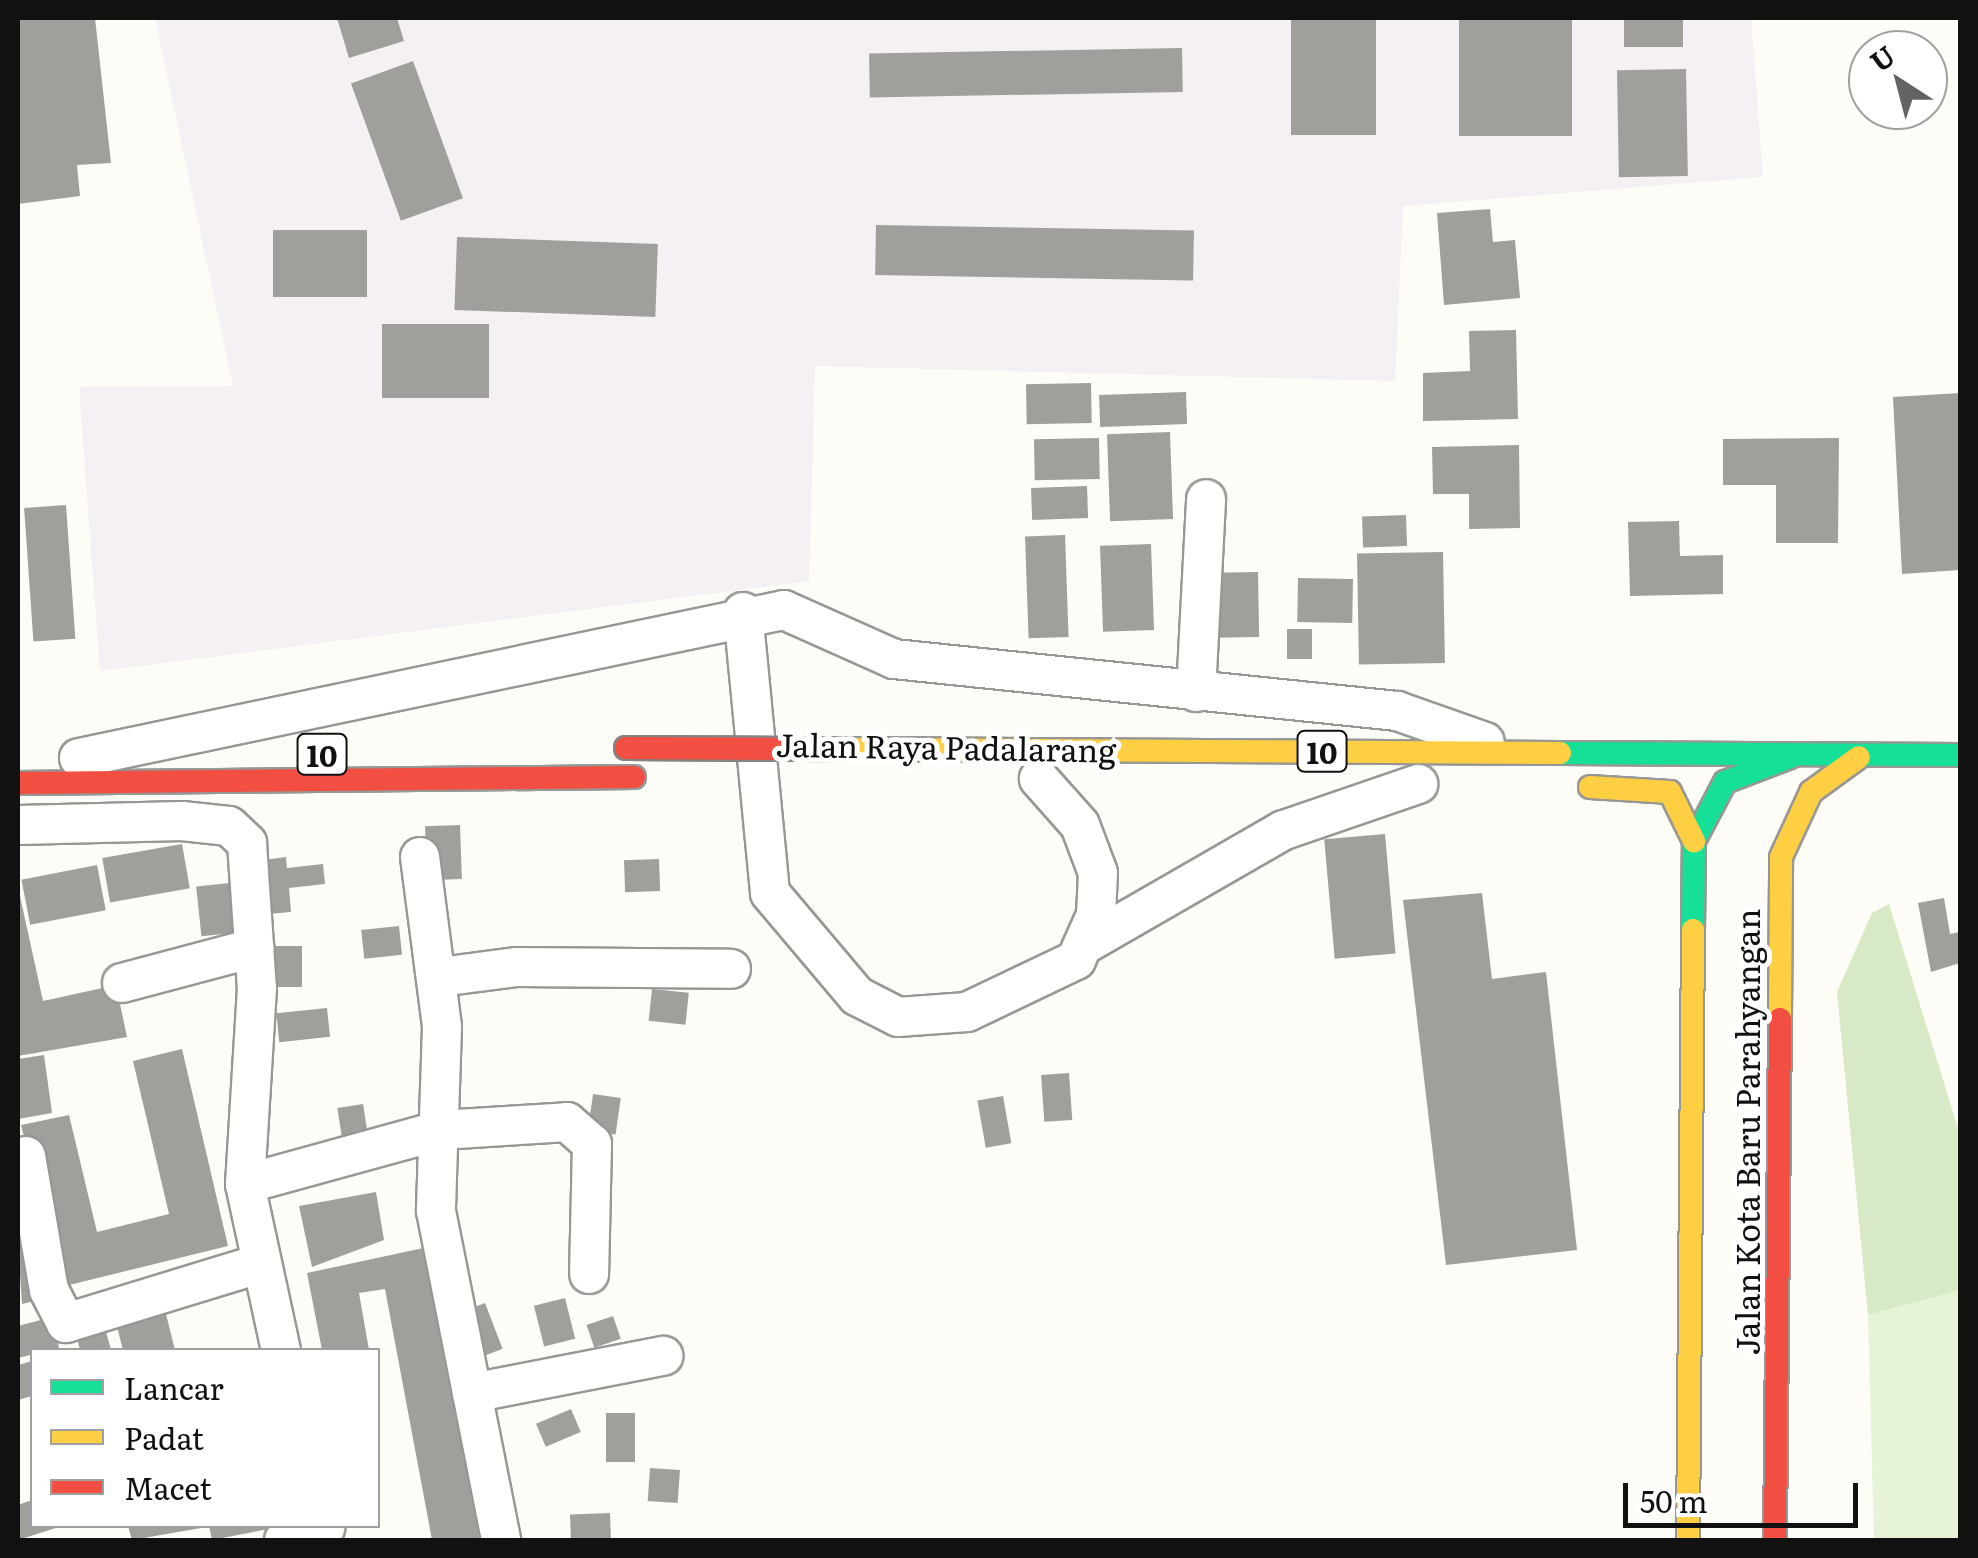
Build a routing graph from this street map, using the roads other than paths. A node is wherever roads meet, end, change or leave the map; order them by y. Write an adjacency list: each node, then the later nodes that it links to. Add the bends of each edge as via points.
1 (1206, 499): 3 (street)
2 (743, 612): 3 (street, via 784,610 894,659); 10 (street); 24 (street, via 770,893 840,982 898,1017 967,1012 1058,975)
3 (1196, 692): 6 (street, via 1397,711)
4 (616, 749): 6 (main road, Jalan Raya Padalarang / 10, bridge)
5 (470, 751): 10 (main road, 10)
6 (1511, 752): 7 (main road, Jalan Raya Padalarang / 10)
7 (1799, 756): 9 (main road, Jalan Raya Padalarang); 22 (main road, Jalan Raya Padalarang, via 1733,776 1710,798)
8 (1960, 756): 9 (main road, Jalan Raya Padalarang)
9 (1859, 757): 41 (main road, Jalan Kota Baru Parahyangan, via 1811,792 1781,857)
10 (79, 758): 11 (main road, 10)
11 (18, 759)
12 (643, 776): 17 (main road, 10)
13 (727, 777): 14 (main road, Jalan Raya Padalarang)
14 (782, 777)
15 (1021, 779): 16 (main road, Jalan Raya Padalarang); 24 (street, via 1091,846 1099,890)
16 (1079, 780)
17 (18, 783)
18 (1338, 783): 19 (main road, 10)
19 (1427, 784): 24 (street, via 1284,830)
20 (1570, 786): 22 (main road, via 1670,792 1684,805)
21 (18, 825): 25 (street, via 182,821 237,830 249,851)
22 (1694, 840): 40 (main road, Jalan Kota Baru Parahyangan)
23 (420, 857): 27 (street)
24 (1089, 942)
25 (254, 948): 28 (street); 31 (street)
26 (732, 970): 27 (street, via 517,967)
27 (440, 978): 29 (street)
28 (122, 983)
29 (441, 1130): 31 (street); 33 (street, via 554,1121 587,1133); 36 (street, via 436,1211)
30 (26, 1156): 32 (street, via 49,1290 66,1323)
31 (246, 1184): 32 (street)
32 (259, 1264): 34 (street)
33 (590, 1274)
34 (280, 1348)
35 (663, 1356): 36 (street)
36 (472, 1393): 39 (street)
37 (326, 1531): 38 (street)
38 (284, 1540)
39 (501, 1540)
40 (1688, 1540)
41 (1775, 1540)

